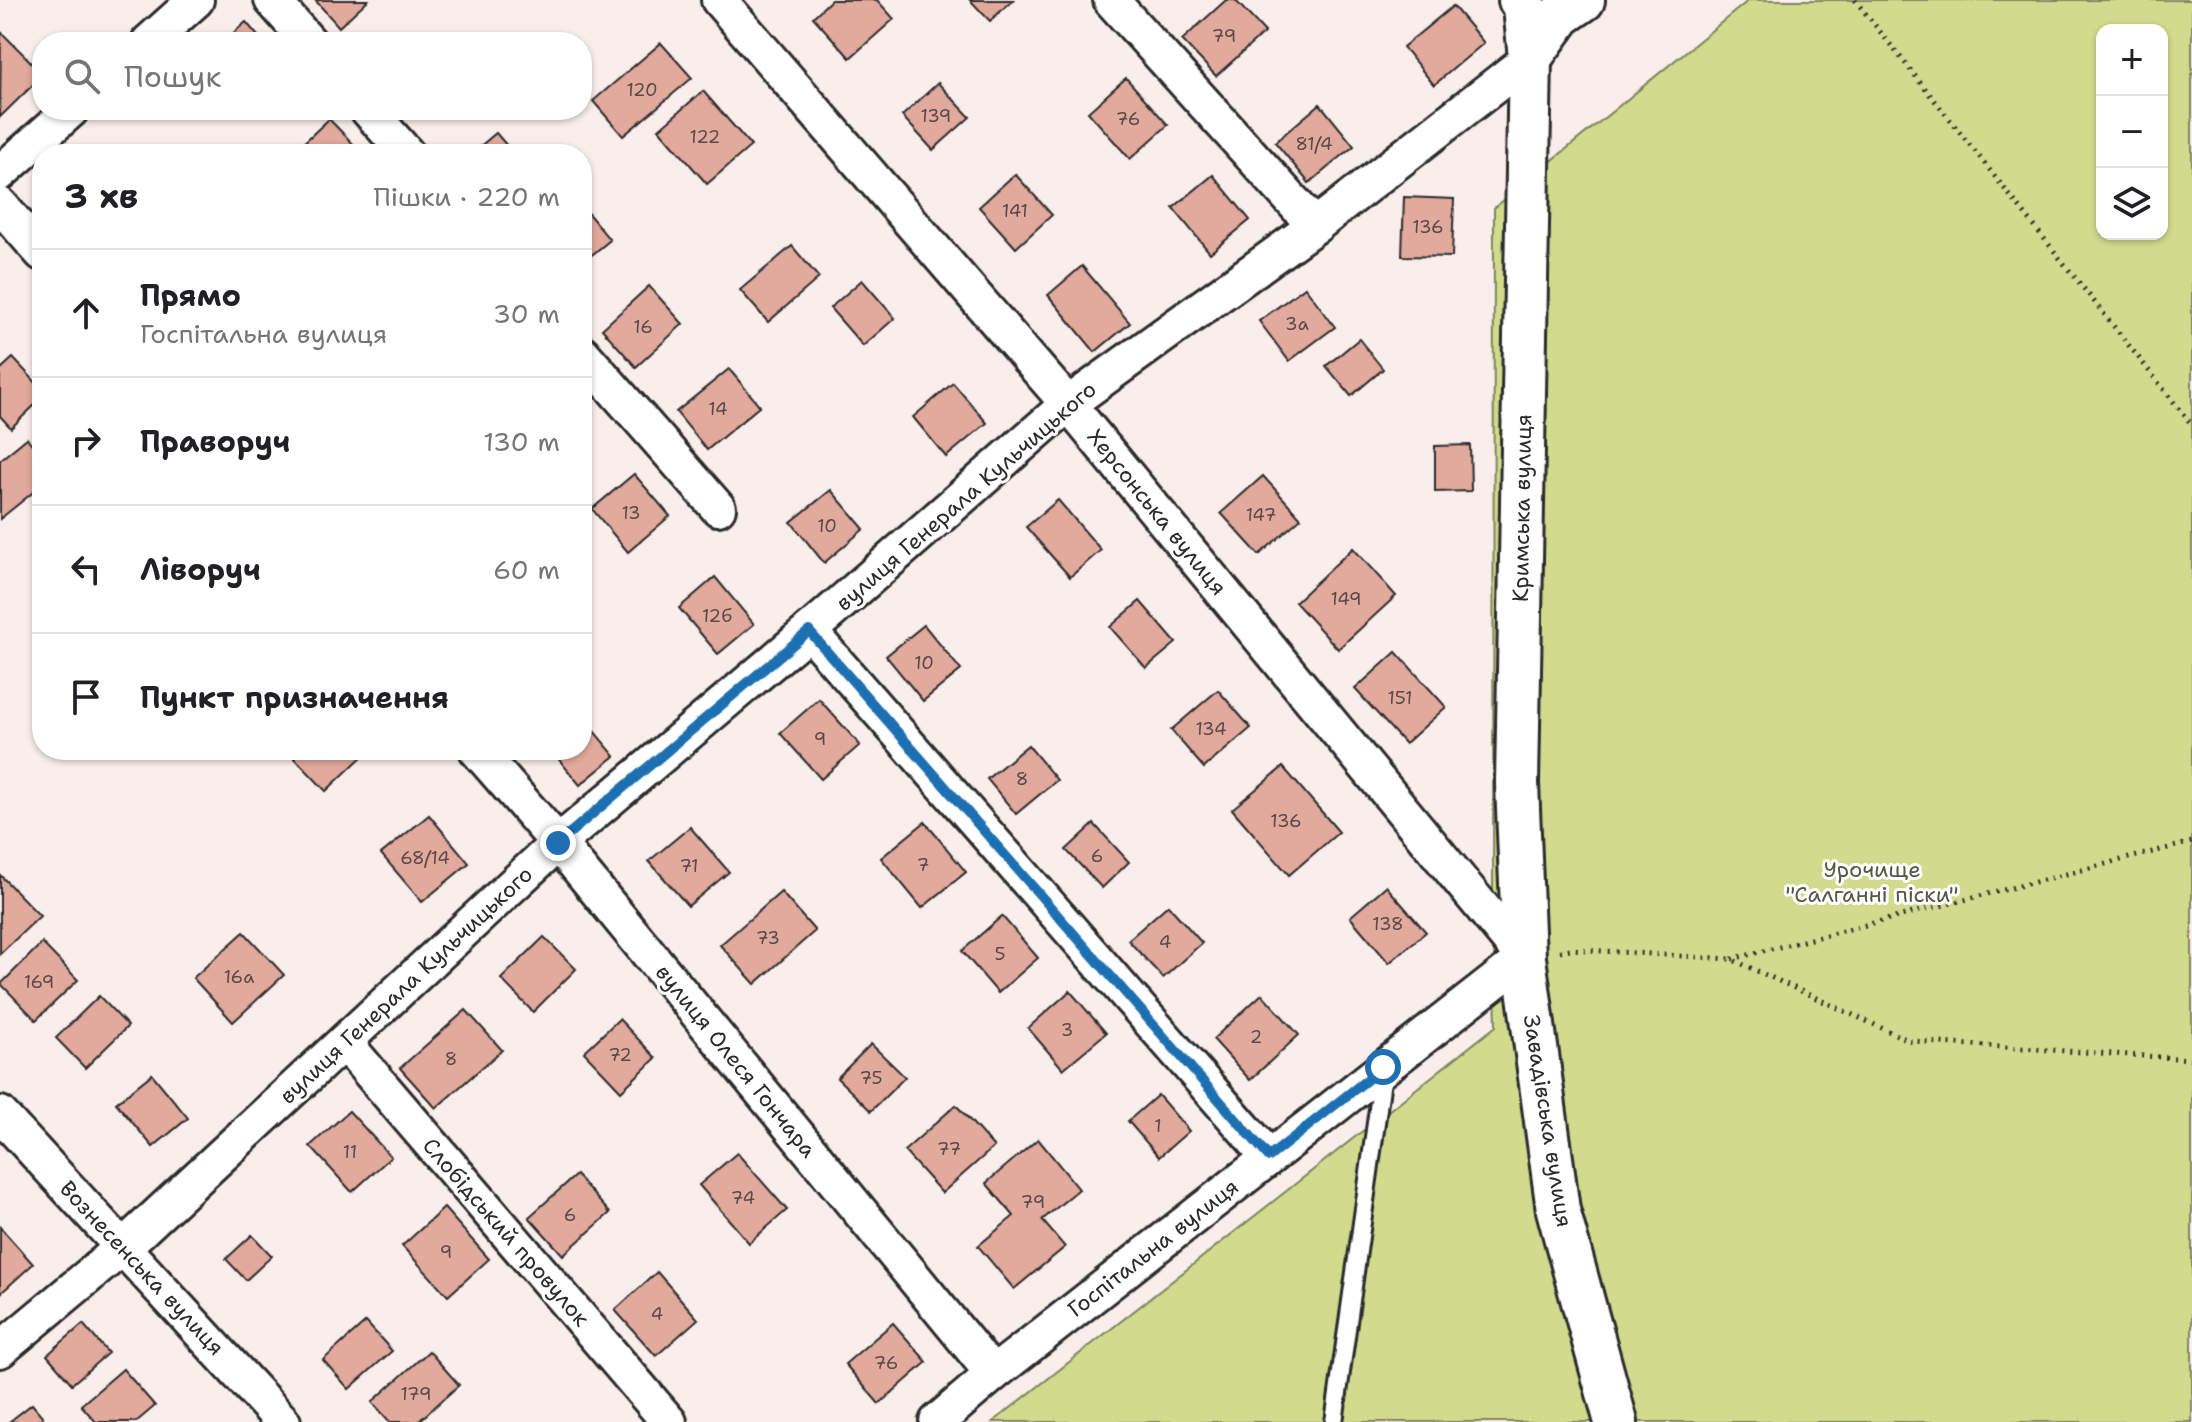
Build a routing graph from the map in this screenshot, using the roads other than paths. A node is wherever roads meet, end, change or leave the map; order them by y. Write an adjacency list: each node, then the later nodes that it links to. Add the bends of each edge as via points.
1 (196, 0): 7 (street)
2 (272, 0): 8 (street)
3 (719, 0): 20 (street, Херсонська вулиця)
4 (1111, 0): 17 (street)
5 (1520, 0): 9 (street, Кримська вулиця)
6 (1583, 0): 9 (street, via 1561,15)
7 (160, 32)
8 (300, 32)
9 (1530, 58): 17 (street, вулиця Генерала Кульчицького); 25 (street, Кримська вулиця, via 1517,783)
10 (60, 120): 12 (street)
11 (377, 120): 13 (street)
12 (33, 144)
13 (398, 144)
14 (32, 145): 15 (street)
15 (0, 173)
16 (0, 205): 18 (street)
17 (1315, 226): 20 (street, вулиця Генерала Кульчицького)
18 (32, 242)
19 (592, 364): 21 (street)
20 (1068, 404): 22 (street, вулиця Генерала Кульчицького); 25 (street, Херсонська вулиця)
21 (718, 508)
22 (809, 631): 24 (street, вулиця Генерала Кульчицького); 29 (street)
23 (486, 760): 24 (street, вулиця Олеся Гончара)
24 (558, 843): 26 (street, вулиця Генерала Кульчицького); 32 (street, вулиця Олеся Гончара)
25 (1524, 958): 27 (street, Госпітальна вулиця); 37 (street, Завадівська вулиця, via 1558,1210)
26 (344, 1042): 30 (street, вулиця Генерала Кульчицького); 34 (street, Слобідський провулок)
27 (1383, 1067): 29 (street, Госпітальна вулиця); 36 (lane)
28 (0, 1114): 30 (street, Вознесенська вулиця)
29 (1269, 1157): 32 (street, Госпітальна вулиця)
30 (122, 1248): 31 (street, вулиця Генерала Кульчицького); 33 (street, Вознесенська вулиця)
31 (0, 1350)
32 (993, 1374): 35 (street, Госпітальна вулиця)
33 (283, 1422)
34 (669, 1422)
35 (937, 1422)
36 (1334, 1422)
37 (1616, 1422)

